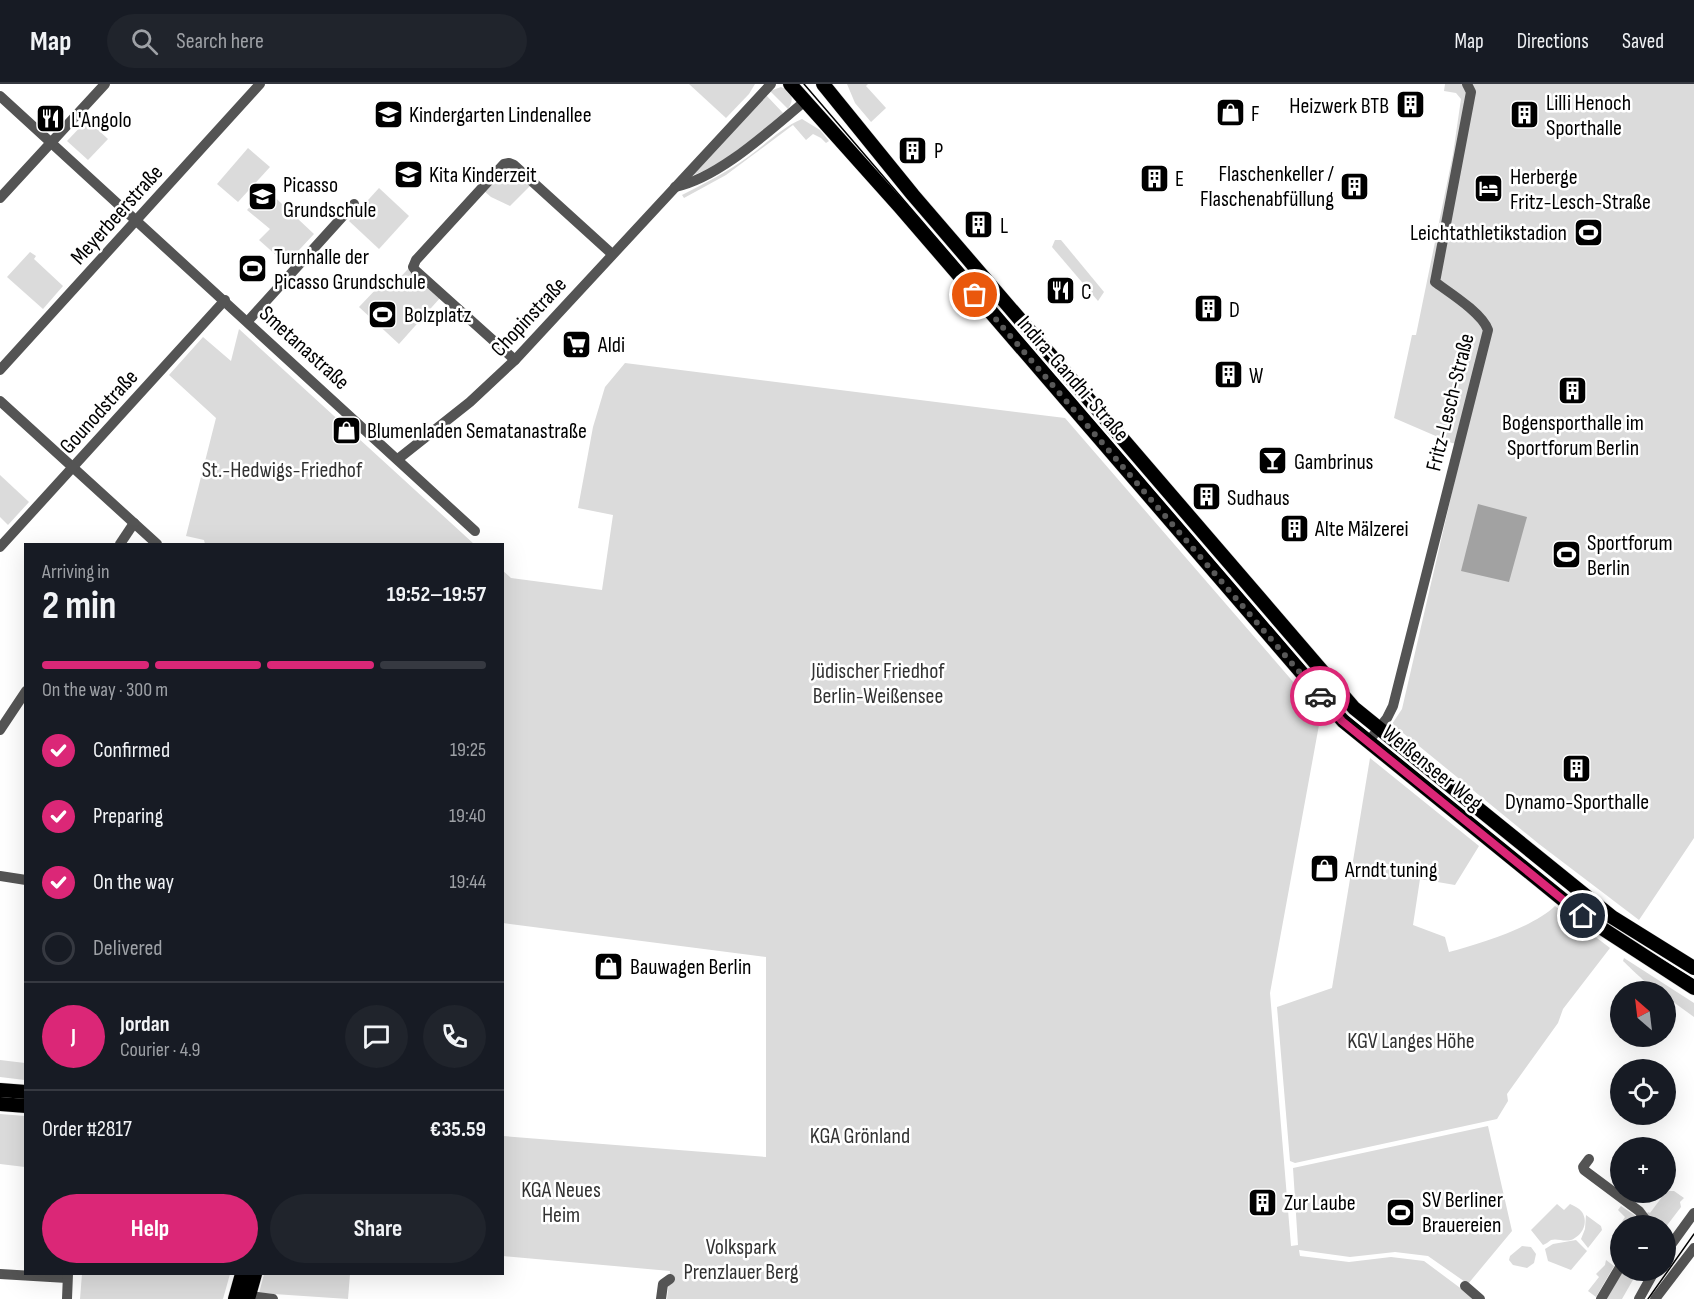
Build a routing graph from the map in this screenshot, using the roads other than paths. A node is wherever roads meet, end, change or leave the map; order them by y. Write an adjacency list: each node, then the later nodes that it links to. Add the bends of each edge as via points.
1 (105, 84): 9 (street)
2 (260, 84): 15 (street, Meyerbeerstraße)
3 (771, 84): 10 (street, Chopinstraße)
4 (790, 84): 8 (main road, Indira-Gandhi-Straße)
5 (823, 84): 8 (main road); 11 (main road, Indira-Gandhi-Straße)
6 (1467, 84): 32 (street, Fritz-Lesch-Straße, via 1471,92 1435,282 1471,310 1488,330 1393,706)
7 (0, 96): 9 (street, Smetanastraße)
8 (804, 102): 10 (street, Chopinstraße, via 731,160); 14 (main road, Indira-Gandhi-Straße)
9 (52, 142): 12 (street); 15 (street, Smetanastraße)
10 (674, 188): 16 (street, Chopinstraße)
11 (914, 195): 14 (main road); 29 (main road, Indira-Gandhi-Straße)
12 (0, 198)
13 (354, 204): 18 (street)
14 (900, 207): 31 (main road, Indira-Gandhi-Straße)
15 (136, 219): 17 (street, Smetanastraße); 20 (street, Meyerbeerstraße)
16 (612, 254): 19 (street, Chopinstraße); 19 (street, via 521,172 509,163 504,164 413,267)
17 (225, 300): 18 (street, Smetanastraße); 23 (street, Gounodstraße)
18 (248, 321): 22 (street, Smetanastraße)
19 (515, 360): 22 (street, Chopinstraße)
20 (0, 370)
21 (0, 401): 23 (street)
22 (398, 459): 25 (street, Smetanastraße)
23 (72, 467): 24 (street); 28 (street, Gounodstraße)
24 (134, 523): 26 (street); 27 (street)
25 (476, 531)
26 (121, 543)
27 (157, 543)
28 (0, 547)
29 (1329, 680): 32 (main road, Weißenseer Weg)
30 (24, 694): 33 (street)
31 (1324, 701): 34 (main road, Weißenseer Weg)
32 (1379, 729): 34 (street, Fritz-Lesch-Straße); 35 (main road, Weißenseer Weg)
33 (0, 730)
34 (1368, 742): 36 (main road, Weißenseer Weg)
35 (1476, 808): 36 (main road); 39 (main road, Weißenseer Weg)
36 (1465, 821): 40 (main road, Weißenseer Weg)
37 (0, 876): 38 (street)
38 (24, 880)
39 (1593, 901): 40 (main road); 41 (main road, Weißenseer Weg)
40 (1583, 916): 42 (main road, Weißenseer Weg)
41 (1694, 968)
42 (1694, 988)
43 (0, 1090): 44 (main road)
44 (24, 1092)
45 (0, 1104): 46 (main road)
46 (24, 1106)
47 (1589, 1160): 49 (street, via 1584,1170)
48 (1694, 1213): 50 (street)
49 (1642, 1215)
50 (1676, 1238)
51 (1694, 1248): 70 (street)
52 (0, 1274): 53 (street)
53 (24, 1275)
54 (34, 1275): 57 (street)
55 (242, 1275): 64 (main road)
56 (255, 1275): 62 (main road)
57 (67, 1276): 63 (street)
58 (670, 1279): 66 (street, via 663,1284)
59 (1612, 1281): 68 (street)
60 (1649, 1281): 69 (street)
61 (1465, 1286): 67 (street)
62 (248, 1297): 65 (street)
63 (67, 1299)
64 (235, 1299)
65 (273, 1299)
66 (661, 1299)
67 (1480, 1299)
68 (1601, 1299)
69 (1639, 1299)
70 (1656, 1299)

